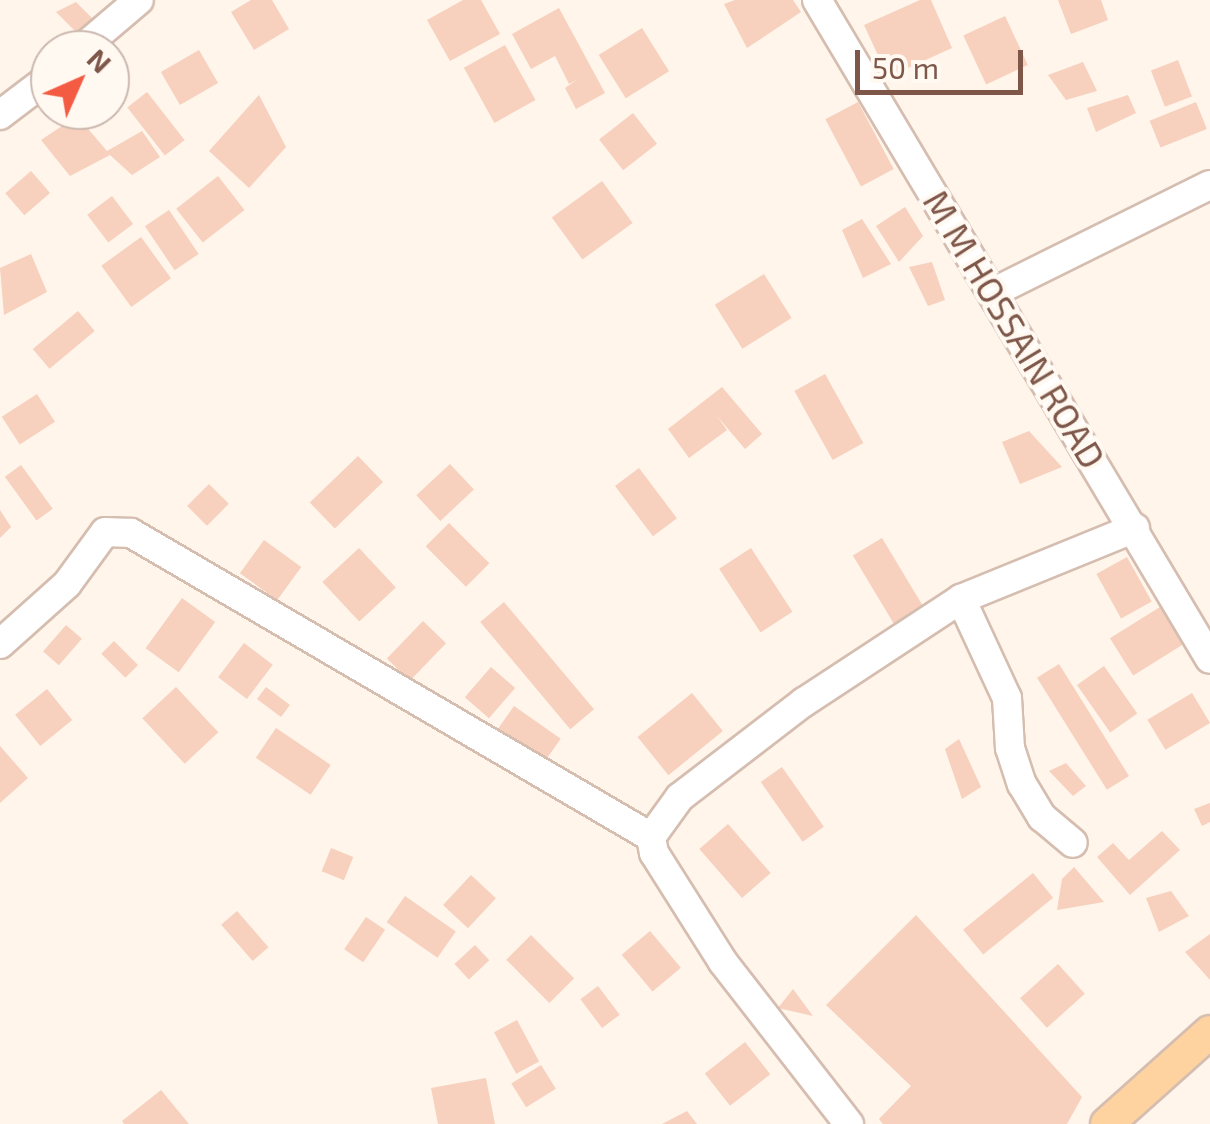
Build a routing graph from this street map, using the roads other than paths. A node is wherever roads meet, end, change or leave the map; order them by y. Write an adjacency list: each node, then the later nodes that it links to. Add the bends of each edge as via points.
1 (818, 0): 7 (street, M M HOSSAIN ROAD)
2 (124, 5): 3 (street)
3 (100, 30)
4 (30, 93): 5 (street)
5 (0, 115)
6 (1210, 184): 7 (street)
7 (992, 293): 8 (street, M M HOSSAIN ROAD)
8 (1135, 528): 9 (street); 11 (street, M M HOSSAIN ROAD)
9 (961, 599): 12 (street, via 804,702 680,796); 13 (street, via 1006,698 1010,748 1022,784 1042,817)
10 (0, 644): 12 (street, via 67,584 106,532 131,532)
11 (1210, 658)
12 (651, 837): 15 (street, via 654,853 723,962)
13 (1073, 844)
14 (1210, 1032): 16 (main road)
15 (849, 1124)
16 (1107, 1124)

